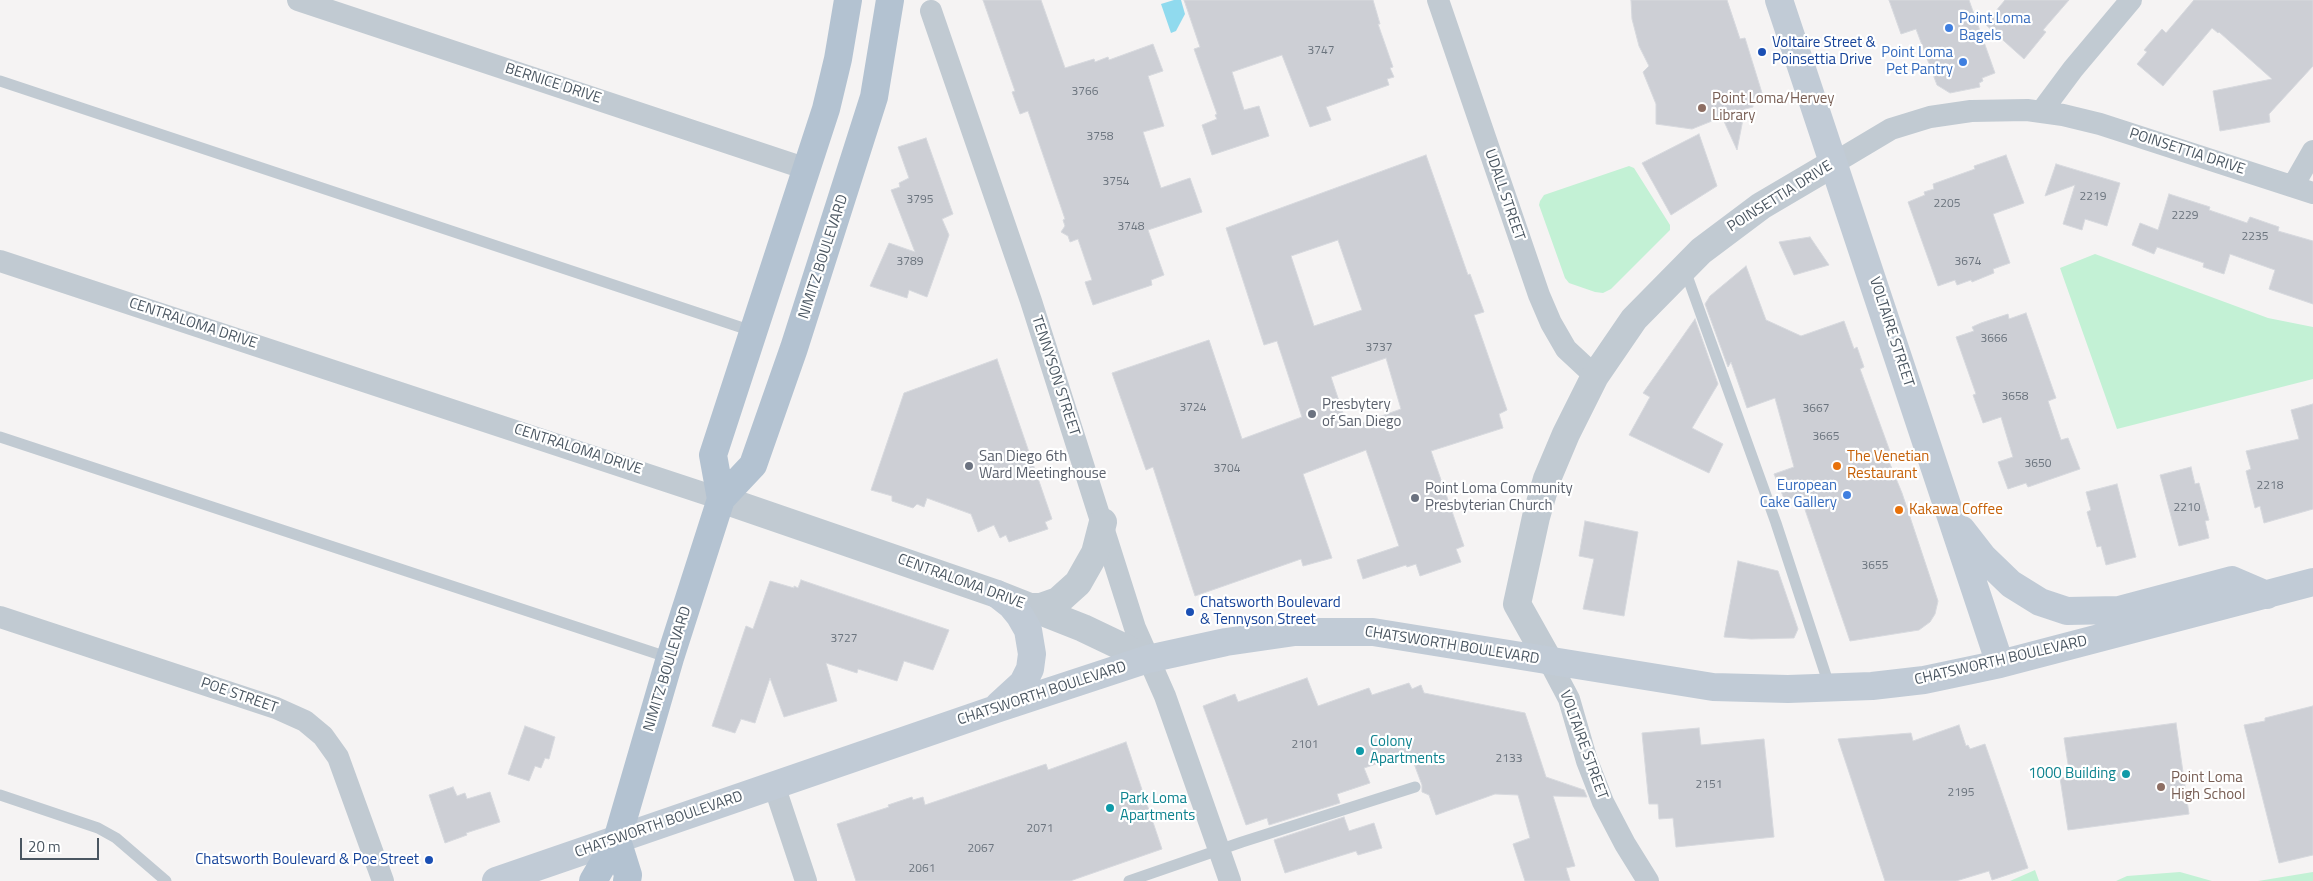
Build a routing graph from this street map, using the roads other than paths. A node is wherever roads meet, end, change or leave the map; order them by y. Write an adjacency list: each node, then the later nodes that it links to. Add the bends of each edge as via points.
1 (298, 0): 12 (street, BERNICE DRIVE)
2 (890, 0): 19 (main road, NIMITZ BOULEVARD, via 872,107 794,348 753,465)
3 (1438, 0): 17 (street, UDALL STREET, via 1539,295 1566,349)
4 (1779, 0): 11 (main road, VOLTAIRE STREET)
5 (2131, 0): 9 (street)
6 (845, 1): 12 (main road, NIMITZ BOULEVARD, via 834,76)
7 (930, 11): 21 (street, TENNYSON STREET, via 1031,301)
8 (0, 81): 16 (lane)
9 (2041, 112): 11 (street, POINSETTIA DRIVE, via 1997,110 1930,117 1891,129); 13 (street, POINSETTIA DRIVE, via 2100,124)
10 (2313, 151): 13 (street)
11 (1834, 163): 15 (street, POINSETTIA DRIVE, via 1754,210); 20 (main road, VOLTAIRE STREET)
12 (807, 170): 16 (main road, NIMITZ BOULEVARD)
13 (2303, 190)
14 (0, 261): 19 (street, CENTRALOMA DRIVE)
15 (1684, 267): 17 (street, POINSETTIA DRIVE, via 1634,319); 31 (lane, via 1776,523)
16 (754, 332): 19 (main road, NIMITZ BOULEVARD, via 713,455)
17 (1595, 376): 29 (street, POINSETTIA DRIVE, via 1547,479 1517,604)
18 (0, 436): 27 (lane)
19 (721, 499): 23 (street, CENTRALOMA DRIVE); 27 (main road, NIMITZ BOULEVARD)
20 (1950, 511): 24 (main road, via 1969,540 1996,571 2027,594 2060,609 2079,612 2119,610 2232,580); 30 (main road, VOLTAIRE STREET)
21 (1103, 522): 25 (street, via 1095,553 1078,583 1058,601); 28 (street, TENNYSON STREET, via 1132,619)
22 (2313, 582): 24 (main road, CHATSWORTH BOULEVARD)
23 (997, 594): 25 (street, CENTRALOMA DRIVE); 32 (main road, via 1020,616 1028,630 1032,654 1030,669 1023,683)
24 (2267, 595): 30 (main road, CHATSWORTH BOULEVARD)
25 (1031, 607): 28 (street, CENTRALOMA DRIVE)
26 (0, 617): 39 (street, POE STREET, via 276,708 305,721 323,736 338,757)
27 (670, 658): 36 (main road, NIMITZ BOULEVARD)
28 (1148, 659): 29 (main road, CHATSWORTH BOULEVARD, via 1260,636 1349,630 1416,637); 32 (main road, CHATSWORTH BOULEVARD); 37 (street, TENNYSON STREET, via 1165,696)
29 (1549, 661): 31 (main road, CHATSWORTH BOULEVARD, via 1713,687); 46 (street, VOLTAIRE STREET, via 1569,699 1603,802)
30 (2000, 664): 31 (main road, CHATSWORTH BOULEVARD, via 1924,680)
31 (1830, 688)
32 (996, 709): 33 (main road, CHATSWORTH BOULEVARD)
33 (774, 785): 36 (main road, CHATSWORTH BOULEVARD); 43 (street)
34 (1415, 787): 37 (lane)
35 (0, 795): 38 (lane, via 98,828)
36 (617, 840): 40 (main road, CHATSWORTH BOULEVARD); 41 (main road, NIMITZ BOULEVARD); 42 (main road)
37 (1219, 850): 44 (lane); 45 (street, TENNYSON STREET)
38 (166, 881)
39 (383, 881)
40 (496, 881)
41 (593, 881)
42 (627, 881)
43 (806, 881)
44 (1129, 881)
45 (1230, 881)
46 (1648, 881)

